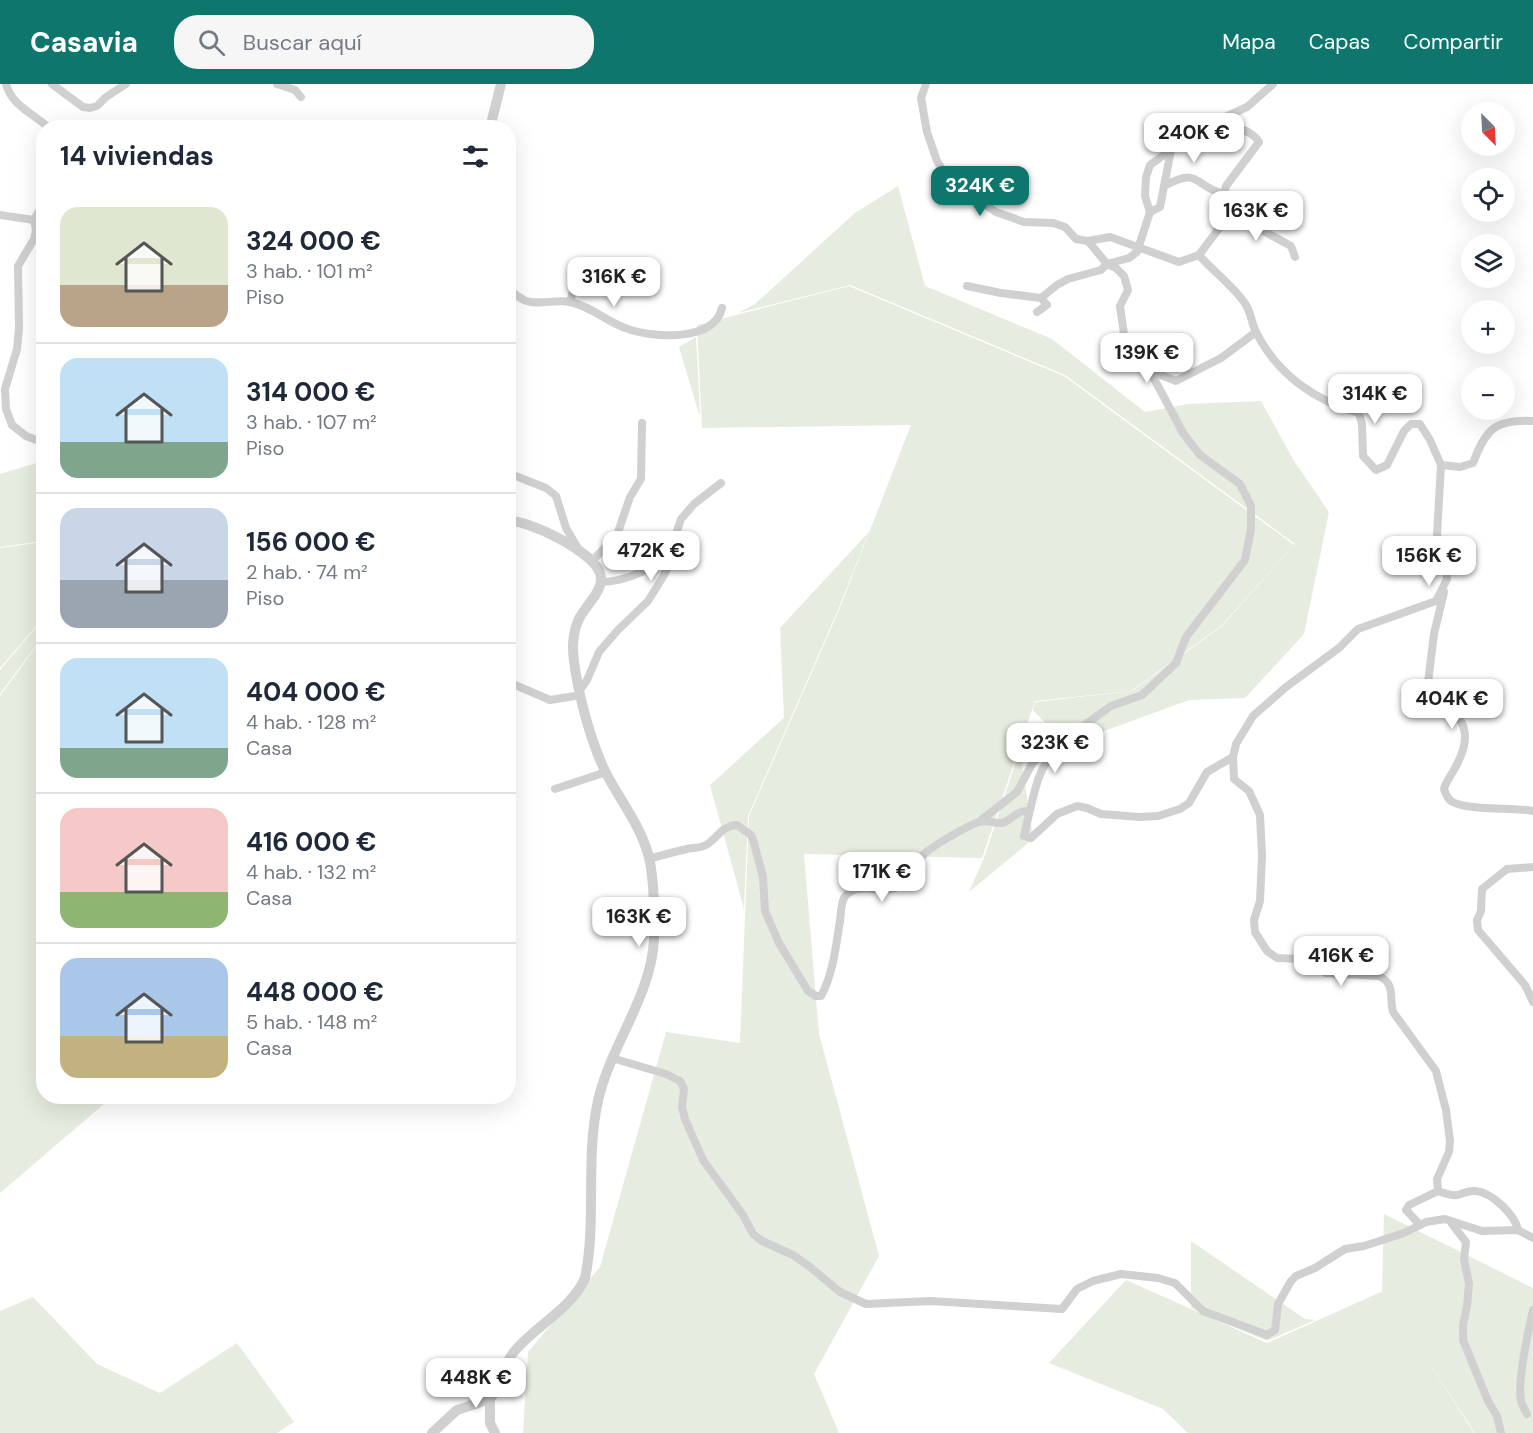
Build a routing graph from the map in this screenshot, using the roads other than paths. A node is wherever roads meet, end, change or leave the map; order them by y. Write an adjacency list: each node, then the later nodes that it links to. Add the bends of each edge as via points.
1 (52, 84): 2 (street, via 90,108)
2 (126, 84)
3 (277, 84): 8 (street, via 295,90)
4 (501, 84): 11 (street)
5 (926, 84): 20 (street, via 921,98 927,132 937,161 955,190 996,212 1024,222 1053,223 1065,227 1076,239)
6 (1273, 84): 9 (street, via 1247,107)
7 (5, 89): 10 (street)
8 (301, 97)
9 (1221, 119): 12 (street, via 1202,124); 14 (street, via 1254,135 1259,142)
10 (39, 120)
11 (492, 120)
12 (1171, 150): 13 (street); 15 (street, via 1150,165 1144,196)
13 (1164, 186): 14 (street, via 1193,177 1211,191); 15 (street, via 1160,207)
14 (1224, 194): 19 (street)
15 (1150, 212): 21 (street)
16 (0, 215): 18 (street)
17 (36, 216): 18 (street)
18 (34, 220): 36 (street, via 35,235 17,271 19,328 5,399 12,425)
19 (1223, 223): 22 (street); 23 (street, via 1254,226 1292,246)
20 (1088, 241): 21 (street, via 1110,237); 24 (street)
21 (1140, 247): 22 (street, via 1179,262); 24 (street, via 1129,258)
22 (1199, 255): 32 (street, via 1246,303)
23 (1296, 256)
24 (1107, 264): 28 (street, via 1101,270 1068,279); 33 (street, via 1124,276 1128,290 1120,306 1126,348)
25 (580, 266): 29 (street)
26 (967, 286): 28 (street)
27 (516, 295): 29 (street, via 525,301)
28 (1041, 298): 31 (street, via 1047,305)
29 (570, 302): 30 (street, via 623,327 651,334 701,332 720,317)
30 (722, 308)
31 (1037, 312)
32 (1256, 332): 33 (street, via 1221,358 1176,381); 37 (street, via 1279,367 1299,386 1337,407 1359,413 1363,456 1376,470 1387,465 1411,424 1420,424)
33 (1150, 371): 48 (street, via 1183,433 1200,455 1240,484 1251,506 1245,560 1186,637 1176,663 1142,695 1111,706)
34 (1533, 421): 37 (street, via 1499,424 1484,437 1473,463)
35 (642, 423): 43 (street, via 641,479 630,497 617,535)
36 (36, 440)
37 (1442, 465): 44 (street, via 1437,535 1446,560)
38 (516, 476): 42 (street, via 556,496 566,528)
39 (721, 483): 41 (street, via 684,514)
40 (516, 522): 42 (street, via 537,527)
41 (676, 539): 45 (street, via 666,557 647,569 619,581); 47 (street, via 669,567 648,601 599,652)
42 (580, 552): 43 (street)
43 (592, 561): 45 (street, via 600,570)
44 (1447, 579): 49 (street, via 1436,601 1358,629 1286,687 1253,717 1236,744); 52 (street, via 1434,634 1426,699 1460,718 1466,742 1444,789 1454,803)
45 (602, 582): 47 (street, via 574,633 573,658)
46 (516, 685): 47 (street, via 550,700)
47 (581, 693): 50 (street, via 591,735)
48 (1071, 734): 53 (street, via 1040,775); 54 (street, via 1033,762 1017,792)
49 (1233, 757): 53 (street, via 1207,772 1189,803 1158,816 1101,814 1077,806 1057,814 1031,838 1024,836); 59 (street, via 1234,778 1250,791 1260,815 1263,856 1255,932 1267,951 1277,957 1300,959 1326,973 1387,979 1394,1012 1436,1071 1446,1110 1449,1152 1437,1179)
50 (606, 772): 51 (street); 55 (street, via 642,837)
51 (555, 789)
52 (1533, 811)
53 (1029, 814): 54 (street, via 1023,811 1002,823)
54 (979, 822): 55 (street, via 934,846 896,888 859,889 844,899 833,957 820,996 808,991 800,980 768,920 763,877 751,835 737,825 729,825 703,847)
55 (649, 859): 58 (street, via 654,927 651,964)
56 (1533, 867): 57 (street, via 1507,870 1482,889 1477,920 1478,930 1525,985)
57 (1533, 1002)
58 (612, 1058): 61 (street, via 680,1081 685,1119 703,1160 753,1234 801,1261 840,1292 866,1304 930,1301 1062,1309 1077,1289 1121,1274 1175,1283 1203,1311 1267,1335 1275,1330 1278,1304 1296,1276 1345,1249); 67 (street, via 594,1124 585,1278 561,1309 513,1353)
59 (1438, 1191): 61 (street, via 1406,1210); 63 (street, via 1456,1196 1482,1191 1510,1212)
60 (1449, 1220): 61 (street); 62 (street); 65 (street)
61 (1420, 1225)
62 (1477, 1230): 63 (street); 65 (street)
63 (1518, 1230): 64 (street)
64 (1533, 1238)
65 (1466, 1242): 71 (street, via 1464,1259 1469,1284 1462,1325 1464,1340)
66 (1533, 1310): 68 (street, via 1520,1390)
67 (490, 1399): 69 (street, via 457,1410); 70 (street, via 490,1423)
68 (1527, 1414)
69 (432, 1433)
70 (495, 1433)
71 (1501, 1433)

